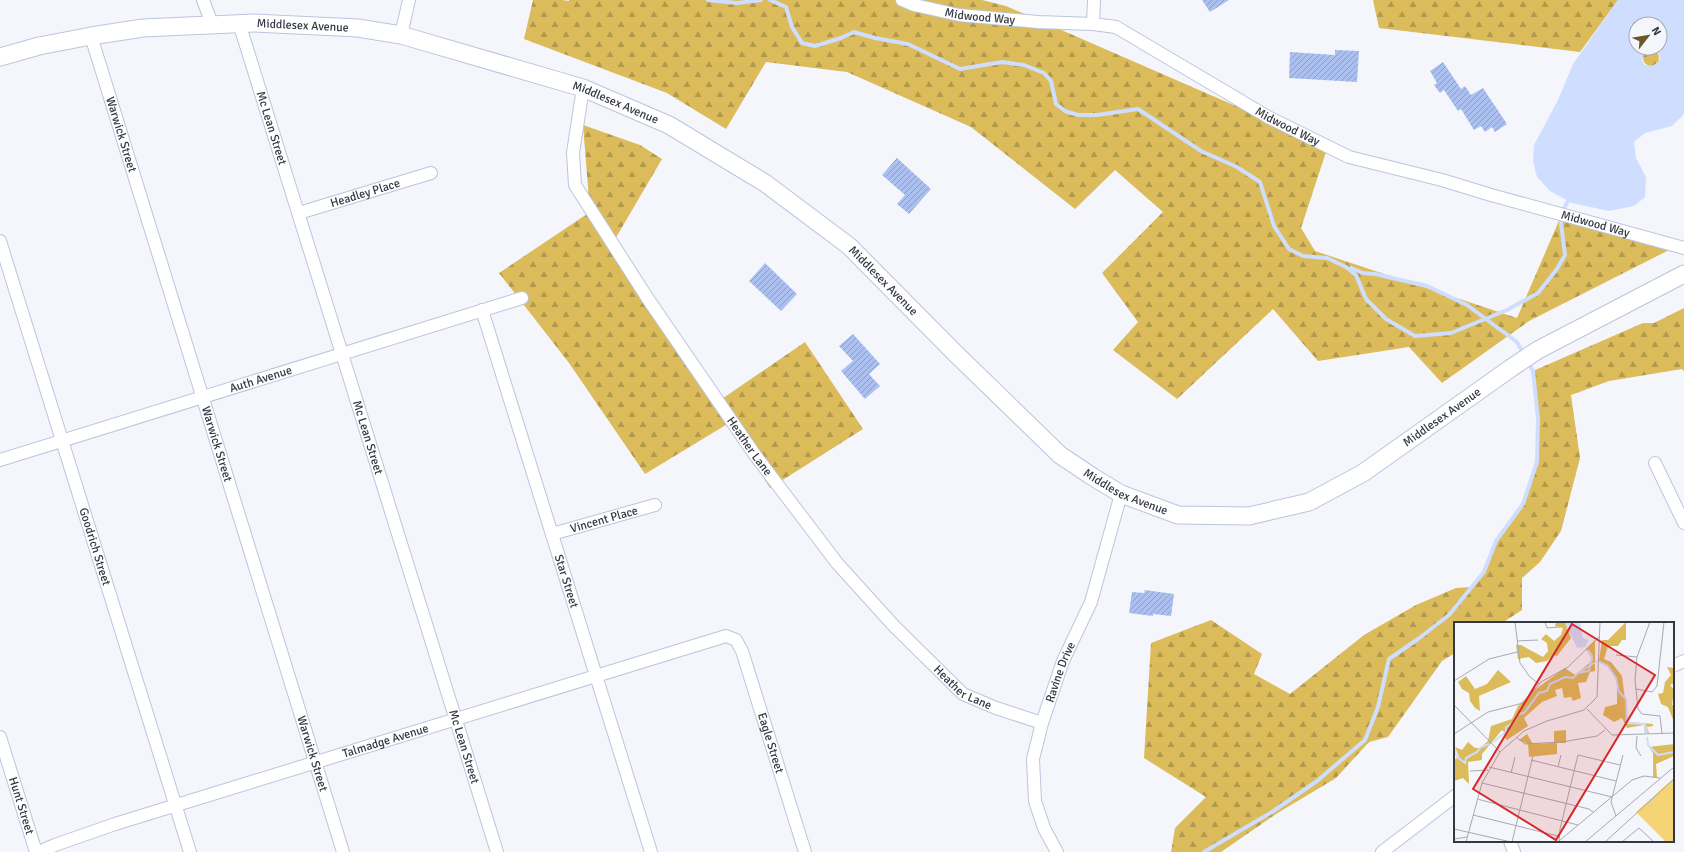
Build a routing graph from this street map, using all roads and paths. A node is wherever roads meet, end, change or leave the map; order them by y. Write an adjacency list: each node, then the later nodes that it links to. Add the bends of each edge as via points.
1 (203, 0): 6 (street)
2 (409, 0): 8 (street)
3 (902, 0): 7 (street, Midwood Way, via 959,15)
4 (1094, 0): 7 (street)
5 (239, 23): 6 (street, Middlesex Avenue); 8 (street, Middlesex Avenue, via 358,28); 13 (street, Mc Lean Street)
6 (212, 24): 9 (street, Middlesex Avenue, via 143,28)
7 (1093, 24): 15 (street, Midwood Way, via 1116,26 1268,117 1349,157 1442,180)
8 (401, 35): 11 (street, Middlesex Avenue)
9 (91, 36): 10 (street, Middlesex Avenue); 20 (street, Warwick Street)
10 (0, 57)
11 (583, 88): 24 (street, Middlesex Avenue, via 669,125 765,183 848,246 1060,455); 33 (street, Heather Lane, via 573,153 575,185 648,299 755,455 837,563 894,626 963,694)
12 (431, 173): 13 (street, Headley Place)
13 (298, 213): 19 (street, Mc Lean Street)
14 (0, 241): 21 (street, Goodrich Street)
15 (1684, 248)
16 (1684, 274): 24 (street, Middlesex Avenue, via 1538,350 1363,474 1308,502 1249,516 1178,515)
17 (522, 298): 18 (street, Auth Avenue)
18 (482, 310): 19 (street, Auth Avenue); 27 (street, Star Street)
19 (342, 353): 20 (street, Auth Avenue); 32 (street, Mc Lean Street)
20 (203, 397): 21 (street, Auth Avenue); 35 (street, Warwick Street)
21 (62, 440): 22 (street, Auth Avenue); 37 (street, Goodrich Street)
22 (0, 460)
23 (1656, 463): 26 (street)
24 (1121, 494): 33 (street, Ravine Drive, via 1091,602 1063,661)
25 (655, 505): 27 (street, Vincent Place)
26 (1684, 523)
27 (552, 534): 31 (street, Star Street)
28 (733, 637): 31 (street, Talmadge Avenue, via 721,636); 44 (street, Eagle Street, via 742,651)
29 (1684, 660): 30 (street)
30 (1674, 665)
31 (596, 674): 32 (street, Talmadge Avenue); 43 (street, Star Street)
32 (456, 718): 35 (street, Talmadge Avenue); 42 (street, Mc Lean Street)
33 (1042, 723): 45 (street, Ravine Drive, via 1033,759 1035,801 1044,828)
34 (0, 737): 39 (street, Hunt Street)
35 (316, 762): 37 (street, Talmadge Avenue); 41 (street, Warwick Street)
36 (1454, 797): 46 (street)
37 (175, 805): 39 (street, Talmadge Avenue); 40 (street, Goodrich Street)
38 (1510, 842): 47 (street)
39 (37, 852)
40 (190, 852)
41 (343, 852)
42 (497, 852)
43 (651, 852)
44 (805, 852)
45 (1057, 852)
46 (1382, 852)
47 (1514, 852)

